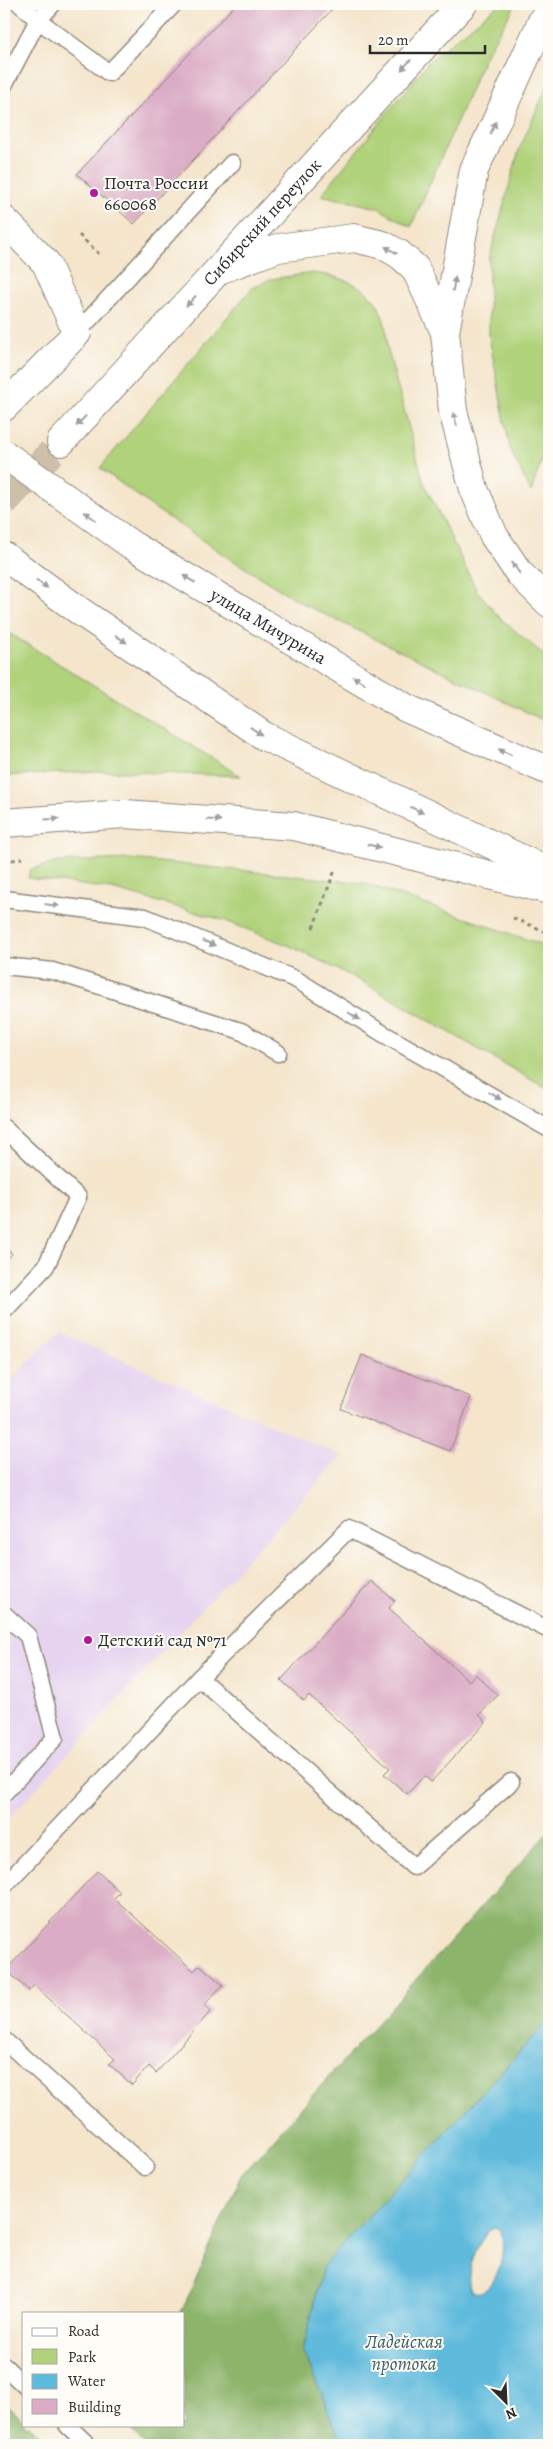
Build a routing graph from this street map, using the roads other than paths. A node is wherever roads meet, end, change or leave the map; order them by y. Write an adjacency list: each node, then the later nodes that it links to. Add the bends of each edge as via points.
1 (20, 4): 6 (lane)
2 (53, 4): 6 (lane)
3 (174, 4): 6 (lane, via 109,73)
4 (463, 4): 10 (main road, Сибирский переулок, one-way to 10, via 308,169)
5 (549, 11): 11 (main road, one-way to 5, via 474,170)
6 (38, 20): 7 (lane)
7 (4, 85)
8 (232, 163): 12 (lane)
9 (4, 220): 12 (main road, via 46,263)
10 (220, 269): 11 (main road, one-way to 10, via 415,268 383,245 354,238 278,248); 14 (main road, Сибирский переулок, one-way to 14)
11 (445, 332): 17 (main road, one-way to 11, via 519,573 494,536 474,489 453,411)
12 (77, 333): 13 (main road)
13 (4, 407)
14 (61, 442)
15 (4, 454): 18 (main road, улица Мичурина, one-way to 15, bridge, via 406,708 130,544)
16 (4, 556): 20 (main road, one-way to 20, via 264,736)
17 (549, 603)
18 (549, 772)
19 (4, 823): 21 (main road, one-way to 21, via 126,814 294,826)
20 (549, 872)
21 (549, 890)
22 (4, 899): 26 (lane, one-way to 26, via 145,917 296,980 382,1034)
23 (4, 966): 24 (lane, via 53,971 240,1030)
24 (278, 1053)
25 (4, 1128): 27 (lane, via 78,1197 46,1266)
26 (549, 1129)
27 (4, 1311)
28 (4, 1614): 32 (lane, via 28,1636 55,1738)
29 (549, 1630): 30 (lane, via 349,1529)
30 (199, 1678): 31 (lane, via 414,1867); 33 (lane)
31 (511, 1782)
32 (4, 1793)
33 (4, 1886)
34 (4, 2040): 35 (lane)
35 (145, 2167)
36 (4, 2366): 37 (lane)
37 (22, 2383)
38 (68, 2426): 39 (lane)
39 (88, 2445)

